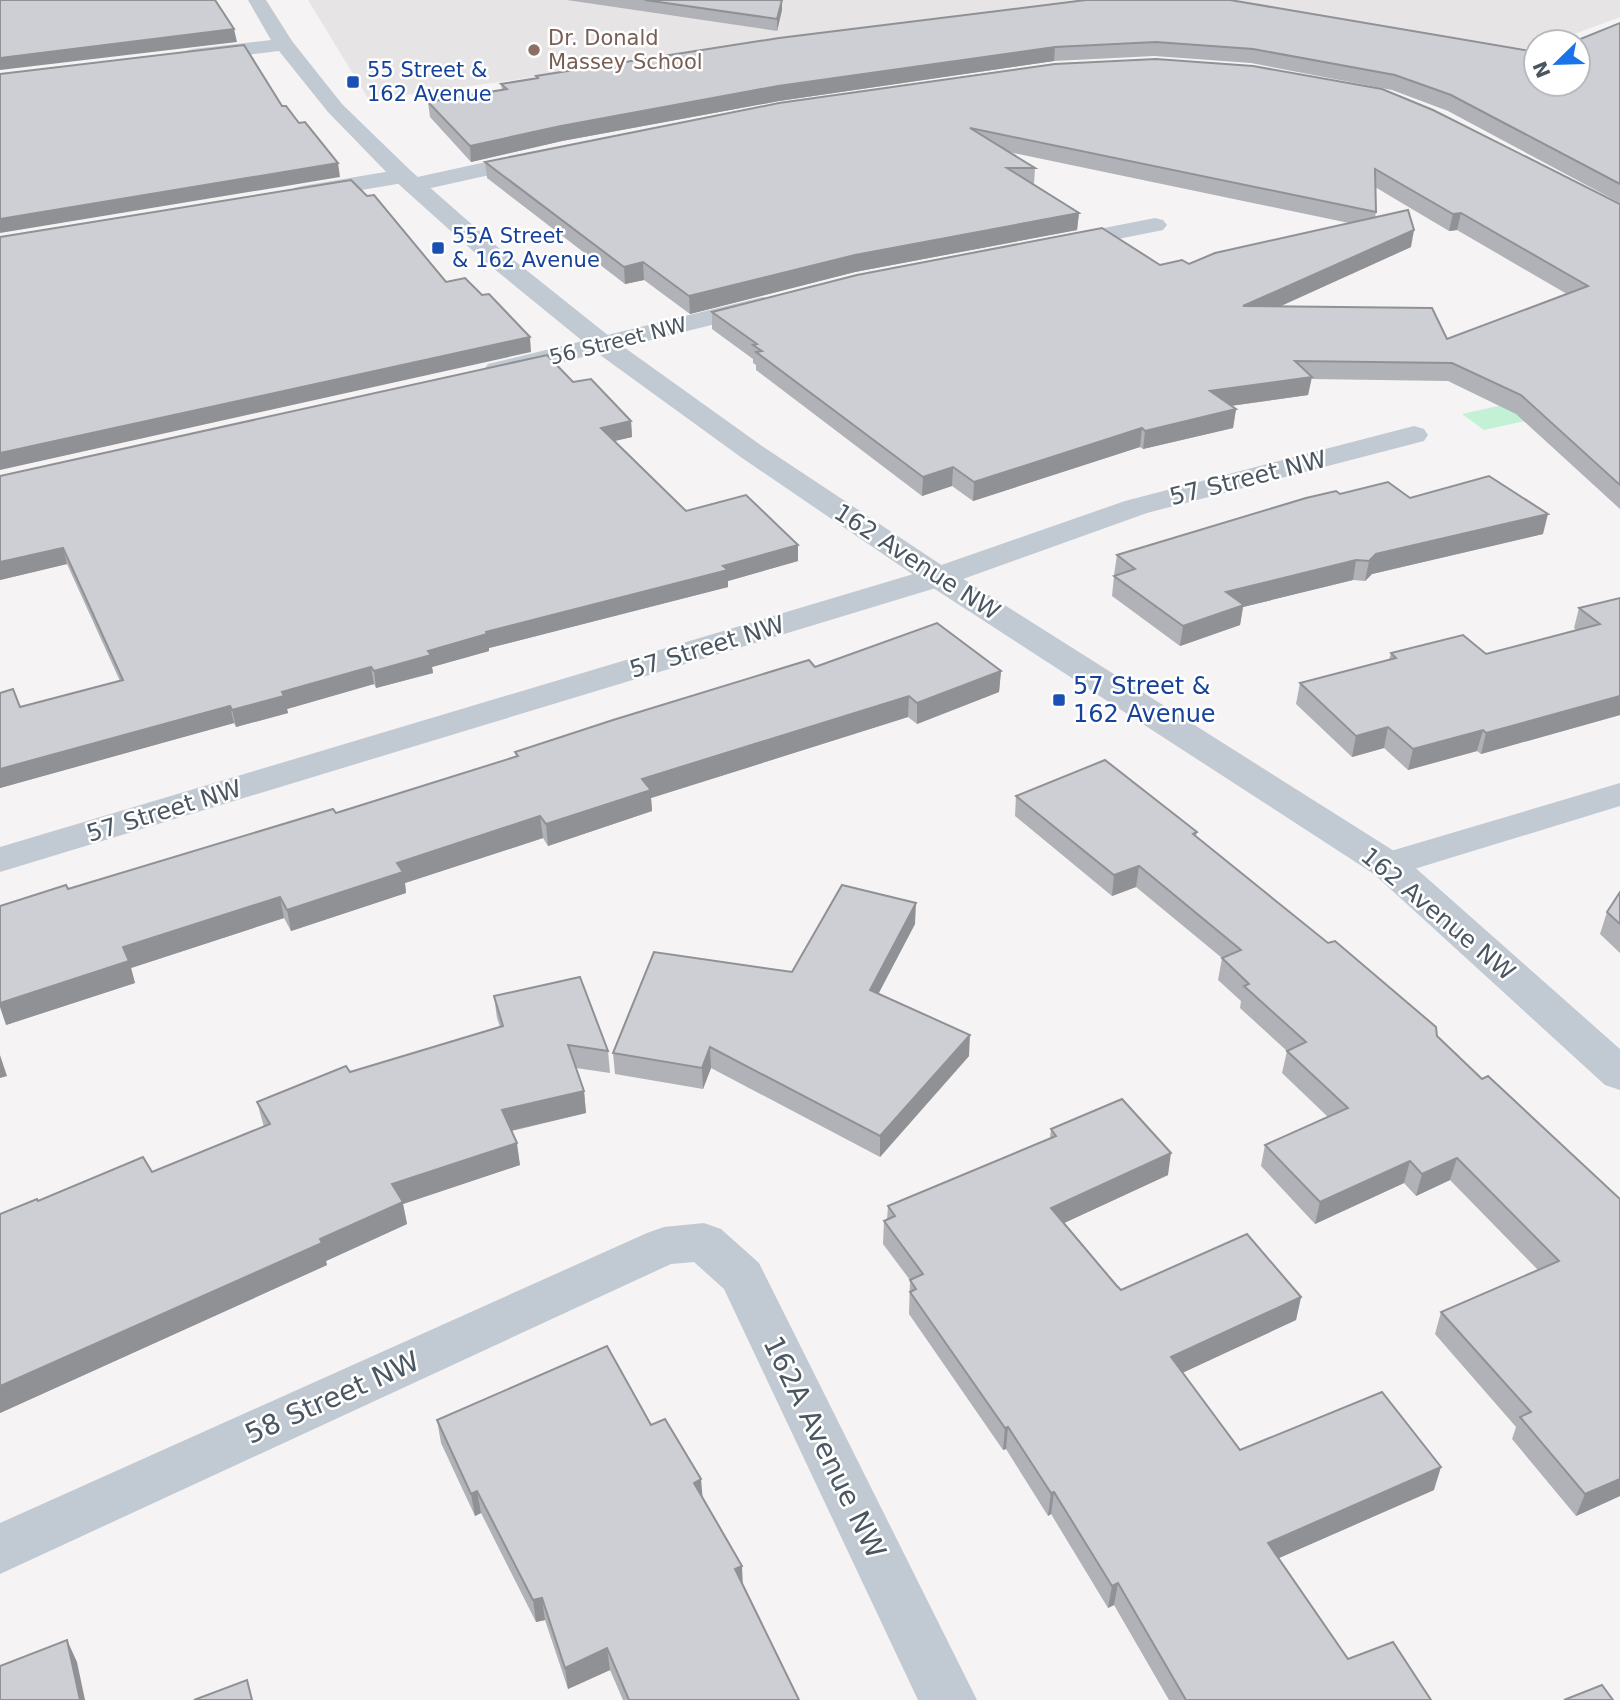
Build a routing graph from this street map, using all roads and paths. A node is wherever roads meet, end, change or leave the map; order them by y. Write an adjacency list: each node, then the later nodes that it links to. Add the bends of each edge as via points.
1 (257, 0): 2 (street, 162 Avenue NW)
2 (285, 44): 3 (street); 5 (street, 162 Avenue NW, via 335,108)
3 (167, 58)
4 (563, 151): 5 (street)
5 (408, 181): 6 (street); 10 (street, 162 Avenue NW)
6 (282, 196)
7 (1155, 225): 8 (street)
8 (1035, 248)
9 (783, 300): 10 (street, 56 Street NW)
10 (605, 346): 11 (street, 56 Street NW); 13 (street, 162 Avenue NW)
11 (470, 376)
12 (1414, 435): 13 (street, 57 Street NW, via 1148,503)
13 (938, 577): 15 (street, 57 Street NW); 16 (street, 162 Avenue NW)
14 (1620, 794): 16 (street)
15 (0, 860)
16 (1388, 864): 17 (street, 162 Avenue NW)
17 (1620, 1074)
18 (664, 1246): 19 (street, 58 Street NW); 20 (street, 162A Avenue NW, via 704,1242 742,1277)
19 (0, 1549)
20 (948, 1700)

